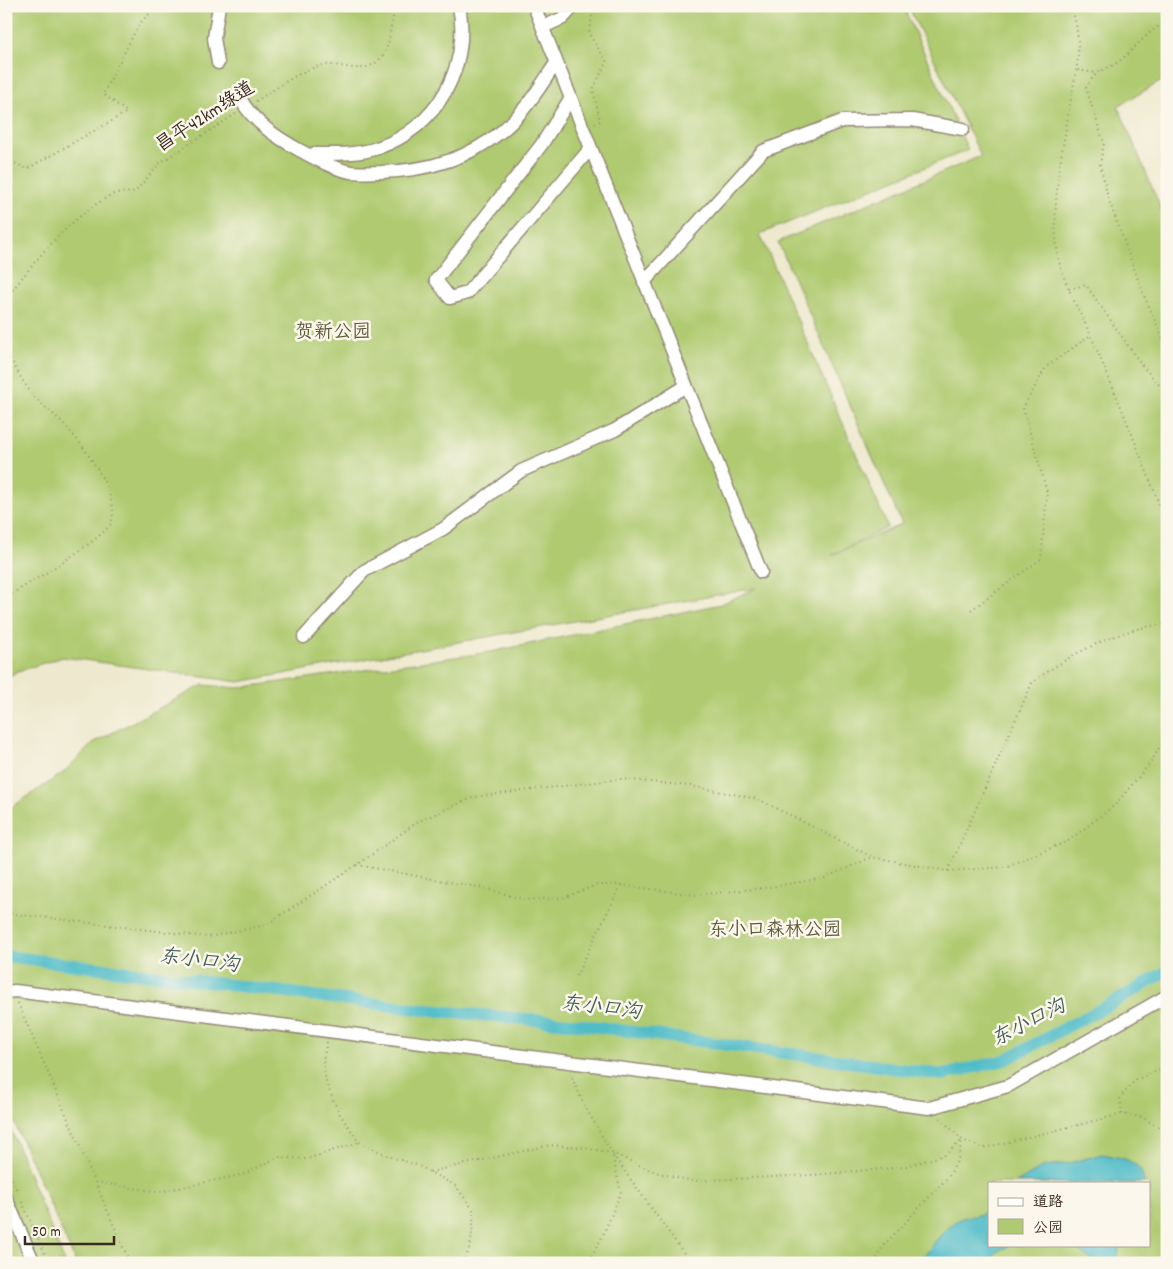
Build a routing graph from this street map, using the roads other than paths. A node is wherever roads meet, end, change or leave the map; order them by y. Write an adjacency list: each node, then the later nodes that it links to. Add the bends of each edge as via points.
1 (219, 6): 6 (street, via 214,38)
2 (459, 6): 12 (street, via 463,27 460,57 453,79 425,119 406,134 376,149)
3 (534, 6): 5 (street)
4 (574, 6): 5 (street, via 563,18)
5 (543, 27): 7 (street)
6 (218, 63)
7 (556, 63): 8 (street); 12 (street, via 530,102 502,131 478,148 446,163 412,171 351,172)
8 (570, 100): 11 (street); 11 (street, via 542,144 436,280 450,298 467,294)
9 (243, 104): 12 (street, via 276,137)
10 (963, 129): 13 (street, via 912,120 842,121 762,151)
11 (590, 149): 13 (street)
12 (307, 154)
13 (644, 282): 14 (street)
14 (686, 386): 15 (street); 16 (street, via 615,430 522,471 442,529 364,571)
15 (761, 572)
16 (304, 637)
17 (11, 991): 18 (street, via 330,1029 929,1108 1008,1086)
18 (1167, 996)
19 (6, 1198): 20 (street)
20 (34, 1263)

